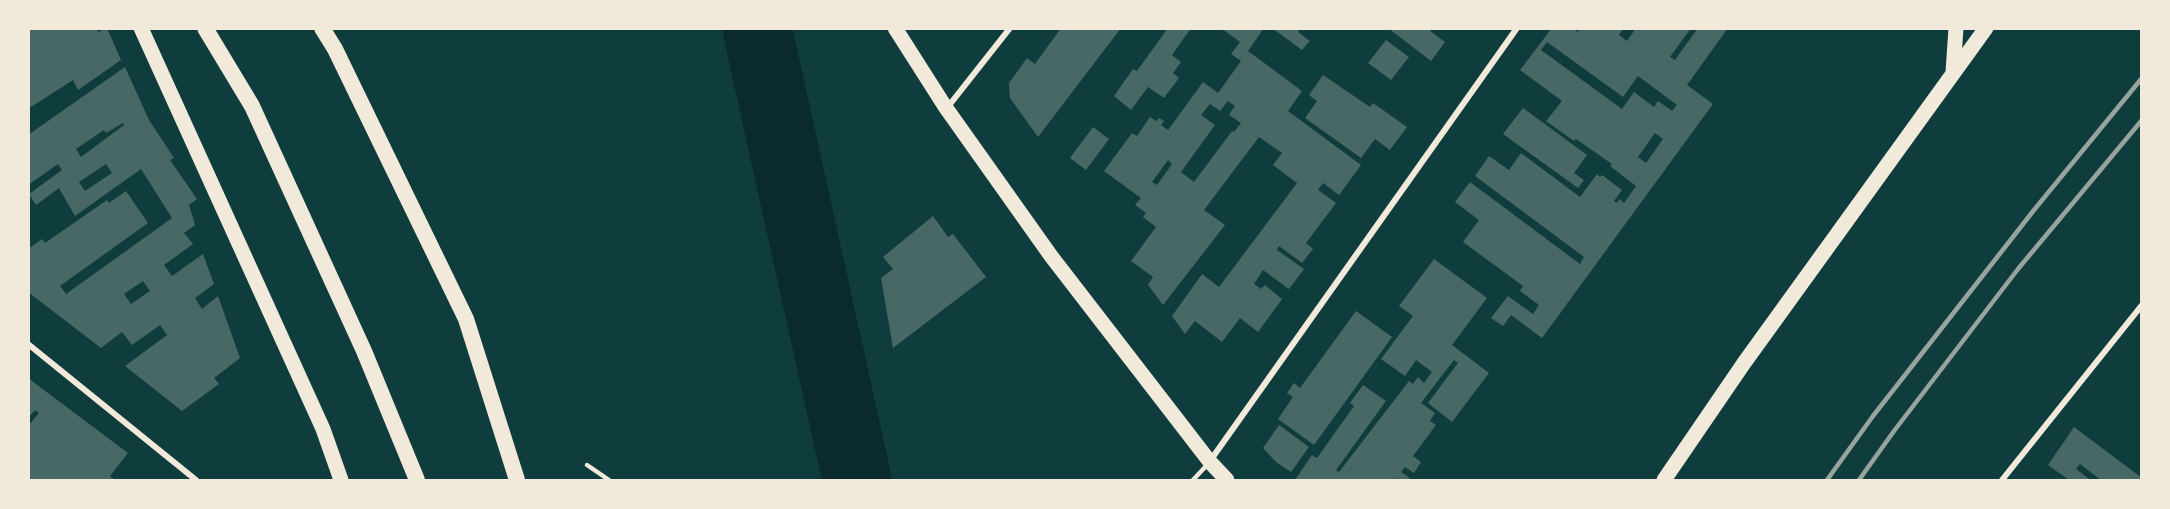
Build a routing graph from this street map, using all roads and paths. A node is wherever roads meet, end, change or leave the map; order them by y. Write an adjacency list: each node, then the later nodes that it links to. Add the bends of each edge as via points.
1 (141, 28): 19 (main road, via 323,429)
2 (205, 28): 20 (highway, via 252,106 364,351)
3 (322, 28): 10 (highway)
4 (330, 28): 10 (highway)
5 (895, 28): 12 (main road)
6 (1010, 28): 12 (street)
7 (1517, 28): 17 (street)
8 (1956, 28): 11 (main road)
9 (1986, 28): 11 (main road)
10 (335, 49): 21 (highway, via 466,319)
11 (1953, 72): 15 (main road)
12 (946, 108): 17 (main road, via 1051,256)
13 (2142, 305): 26 (street)
14 (28, 344): 18 (street)
15 (1682, 452): 24 (main road); 25 (main road)
16 (587, 465): 22 (lane)
17 (1219, 474): 23 (lane)
18 (196, 480)
19 (341, 480)
20 (417, 480)
21 (517, 480)
22 (609, 480)
23 (1193, 480)
24 (1655, 480)
25 (1664, 480)
26 (2001, 480)

